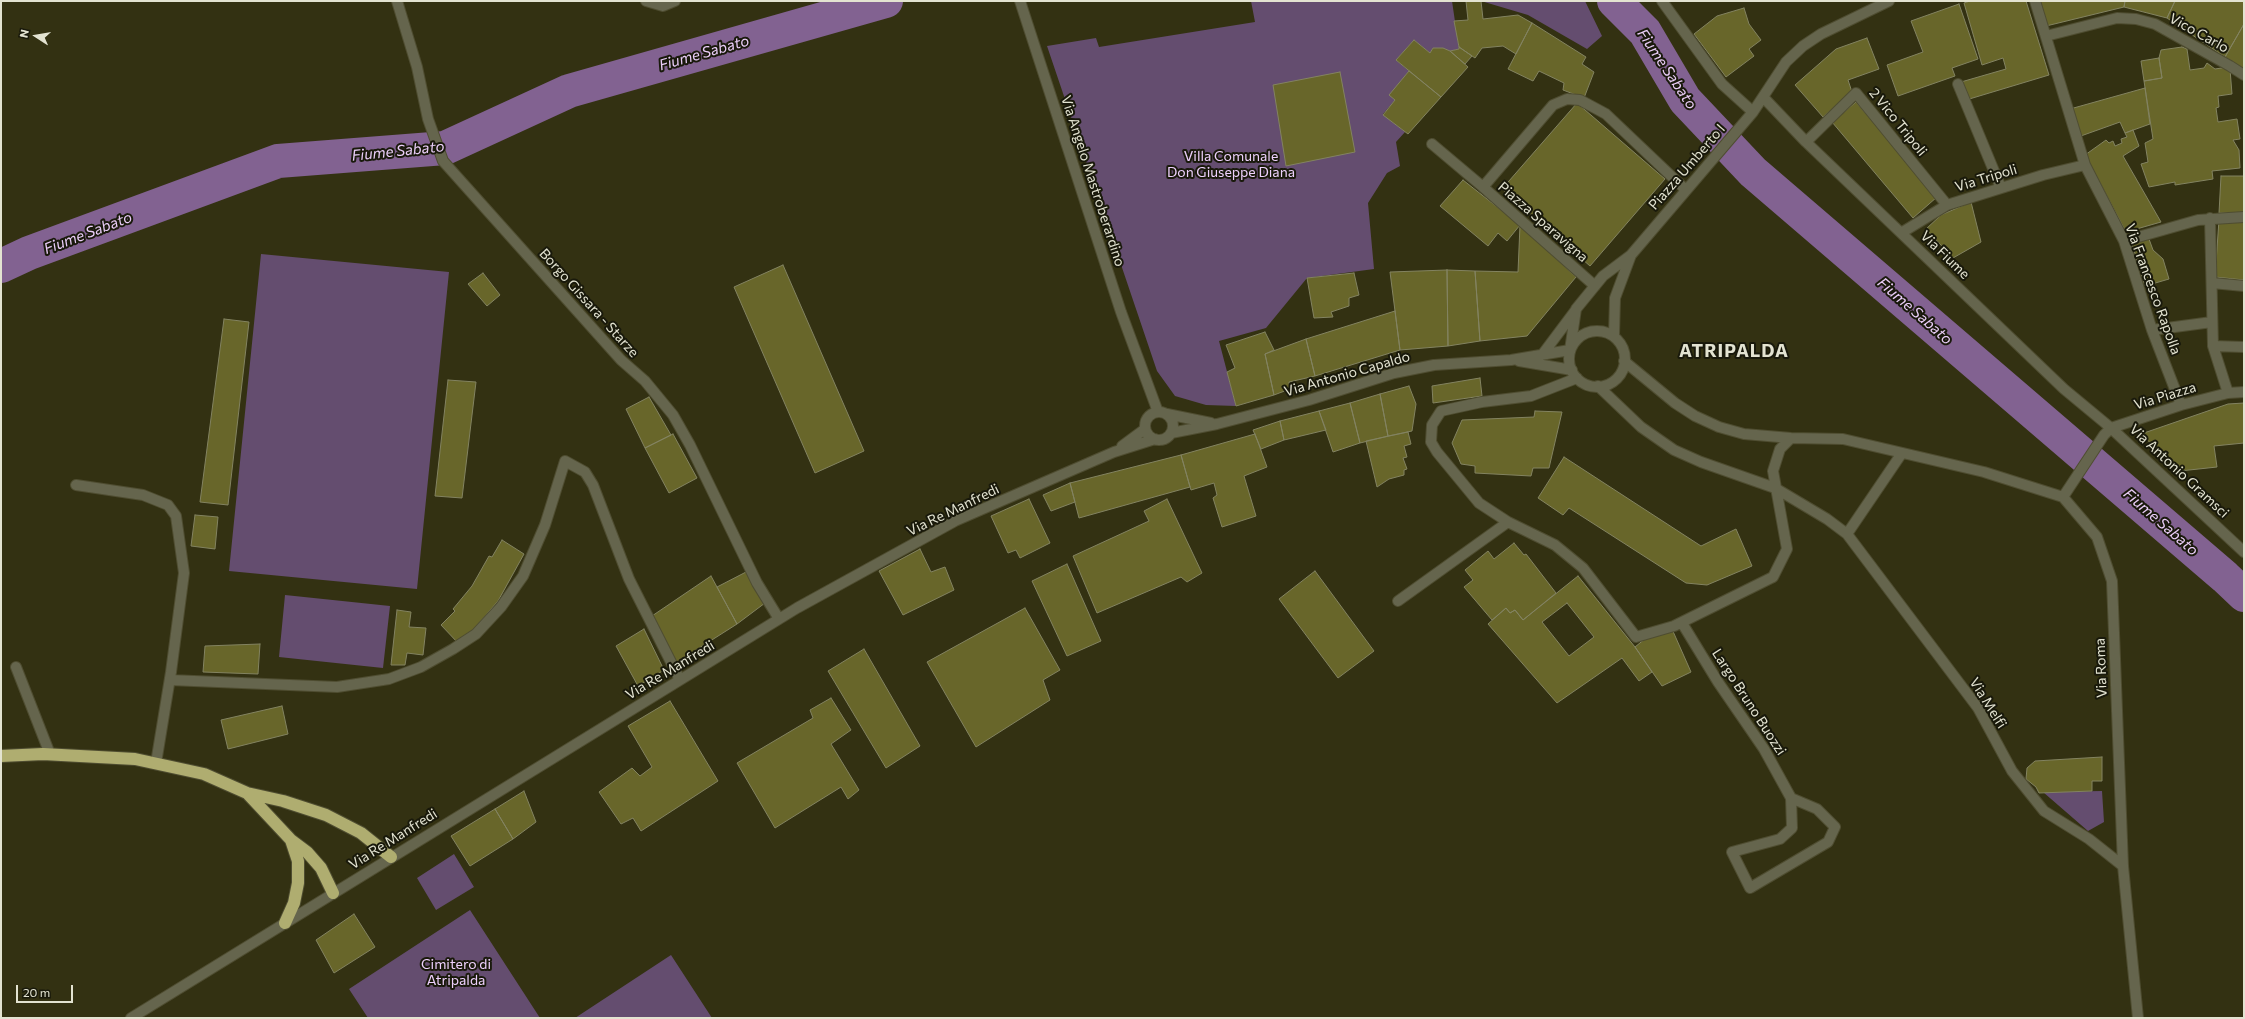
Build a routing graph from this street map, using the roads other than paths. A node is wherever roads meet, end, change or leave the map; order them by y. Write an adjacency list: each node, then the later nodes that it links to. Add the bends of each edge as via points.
1 (397, 1): 59 (street, Borgo Gissara - Starze, via 417,67 428,119 443,161 673,415 757,583)
2 (646, 1): 3 (street, via 663,6)
3 (675, 1)
4 (1020, 1): 43 (street, Via Angelo Mastroberardino, via 1121,312)
5 (1662, 1): 12 (street, via 1722,84)
6 (1889, 1): 11 (street, Piazza Umberto I, via 1802,46 1786,62)
7 (2035, 1): 8 (street, Via Francesco Rapolla)
8 (2046, 36): 9 (street, Vico Carlo, via 2116,18 2136,19 2155,24); 15 (street, Via Francesco Rapolla)
9 (2244, 75)
10 (1958, 84): 17 (street)
11 (1764, 98): 12 (street, Piazza Umberto I); 13 (street, Via Fiume)
12 (1750, 115): 18 (street, Piazza Umberto I)
13 (1806, 142): 19 (street, 2 Vico Tripoli, via 1856,93); 22 (street, Via Fiume)
14 (1432, 144): 16 (street)
15 (2085, 165): 17 (street, Via Tripoli); 23 (street, Via Francesco Rapolla)
16 (1483, 187): 18 (street, Piazza Sparavigna, via 1553,105 1567,99 1580,100 1606,114); 26 (street, Piazza Sparavigna)
17 (2001, 188): 19 (street, Via Tripoli)
18 (1686, 190): 24 (street, Piazza Umberto I)
19 (1947, 204): 22 (street, Via Tripoli)
20 (2244, 217): 21 (street)
21 (2210, 218): 23 (street); 25 (street)
22 (1901, 233): 45 (street, Via Fiume, via 2064,389)
23 (2124, 241): 30 (street, Via Francesco Rapolla)
24 (1631, 255): 26 (street, Piazza Umberto I, via 1603,276); 31 (street, Piazza Umberto I, via 1614,298)
25 (2212, 283): 27 (street); 29 (street)
26 (1595, 286): 28 (street, Piazza Umberto I)
27 (2244, 286)
28 (1576, 309): 34 (street); 35 (street, Piazza Umberto I)
29 (2212, 322): 30 (street); 32 (street)
30 (2152, 330): 42 (street, Via Francesco Rapolla)
31 (1614, 336): 34 (street, via 1597,331 1588,332 1581,336); 37 (street, via 1624,351)
32 (2213, 346): 33 (street); 41 (street)
33 (2244, 347)
34 (1570, 350): 35 (street); 38 (street, via 1570,363)
35 (1542, 355): 36 (street)
36 (1511, 360): 38 (street); 44 (street, Via Antonio Capaldo, via 1434,366 1394,373 1309,400)
37 (1624, 361): 39 (street, via 1619,376 1606,385); 48 (street, via 1695,416 1719,427 1744,434)
38 (1574, 374): 39 (street, via 1590,386); 55 (street, via 1531,396 1482,402 1441,411 1432,425 1431,442 1437,452 1479,503)
39 (1598, 386): 53 (street, via 1641,428 1674,450)
40 (2244, 392): 41 (street, Via Piazza)
41 (2228, 393): 42 (street, Via Piazza)
42 (2181, 405): 45 (street, Via Piazza)
43 (1159, 413): 44 (street, Via Antonio Capaldo); 46 (street, via 1146,421); 47 (street, via 1172,421)
44 (1216, 424): 47 (street, Via Antonio Capaldo)
45 (2111, 428): 54 (street); 57 (street, Via Antonio Gramsci)
46 (1145, 429): 49 (street); 50 (street, Via Re Manfredi)
47 (1170, 433): 49 (street, via 1164,438)
48 (1791, 438): 51 (street, via 1843,439); 53 (street, via 1780,449 1773,471)
49 (1155, 439): 50 (street, Via Re Manfredi)
50 (1114, 452): 59 (street, Via Re Manfredi, via 955,521)
51 (1902, 453): 54 (street, via 1984,472); 56 (street)
52 (76, 485): 62 (street, via 142,494 168,504 176,516 184,573)
53 (1775, 488): 56 (street); 60 (street, via 1787,549 1773,577)
54 (2063, 497): 71 (street, Via Roma, via 2097,537 2112,581)
55 (1508, 522): 58 (street); 60 (street, via 1555,545 1583,568 1636,637)
56 (1847, 534): 71 (street, Via Melfi, via 1978,708 2012,771 2044,811 2089,838)
57 (2244, 552)
58 (1398, 601)
59 (779, 619): 63 (street, Via Re Manfredi)
60 (1682, 623): 68 (street, Largo Bruno Buozzi, via 1718,682 1764,749)
61 (16, 667): 64 (street)
62 (170, 680): 63 (street, via 337,688 389,679 420,667 476,634 501,607 523,576 545,525 565,461 585,472 593,485 629,579); 66 (street)
63 (680, 680): 70 (street, Via Re Manfredi)
64 (50, 754): 65 (highway); 66 (highway, via 135,759)
65 (1, 756)
66 (156, 763): 67 (highway, via 204,774)
67 (246, 793): 69 (highway); 70 (highway, via 283,801 326,815 361,833)
68 (1791, 798): 68 (street, Largo Bruno Buozzi, via 1817,809 1835,827 1828,842 1750,888 1732,852 1780,839 1792,828)
69 (291, 840): 72 (highway, via 307,852 321,868); 73 (highway, via 298,861 298,883 294,903)
70 (391, 857): 72 (street, Via Re Manfredi)
71 (2123, 866): 75 (street, Via Roma)
72 (333, 893): 73 (street, Via Re Manfredi)
73 (285, 923): 74 (street, Via Re Manfredi)
74 (131, 1018)
75 (2138, 1018)

